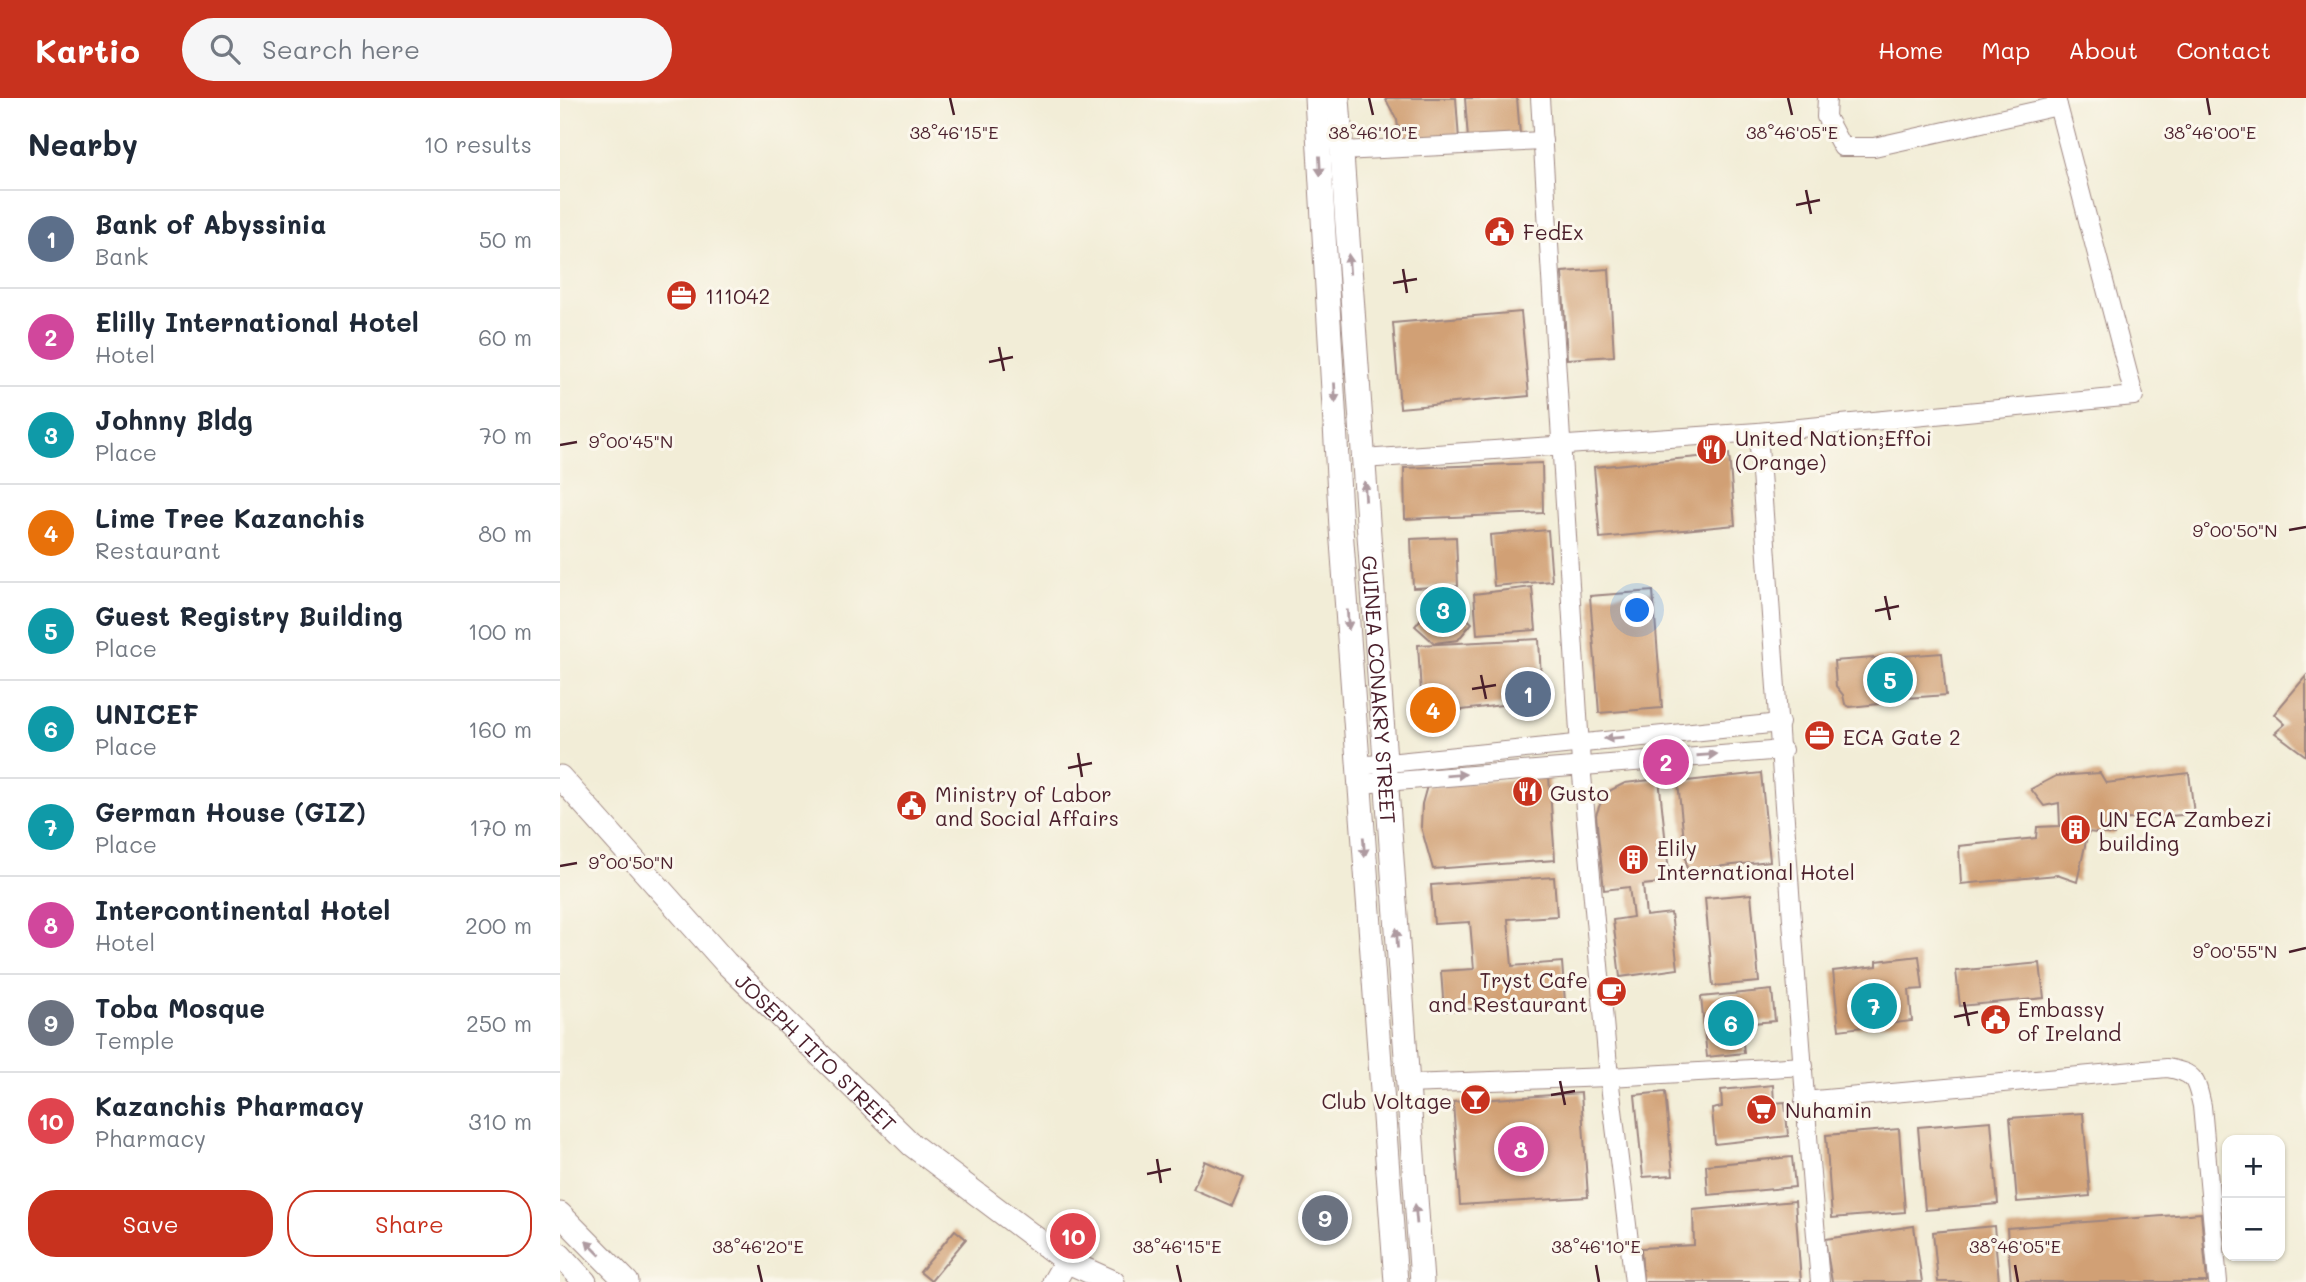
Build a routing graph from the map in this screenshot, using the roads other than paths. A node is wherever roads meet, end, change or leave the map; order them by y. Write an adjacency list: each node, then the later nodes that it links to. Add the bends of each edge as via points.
1 (1316, 98): 12 (main road, GUINEA CONAKRY STREET, one-way to 12)
2 (1338, 98): 7 (main road, GUINEA CONAKRY STREET)
3 (1541, 98): 6 (street)
4 (1827, 98): 5 (street, via 1826,117 1842,147 1874,147)
5 (2057, 102): 8 (street, via 2134,396)
6 (1543, 141): 7 (street); 9 (street)
7 (1341, 151): 10 (main road, GUINEA CONAKRY STREET, one-way to 7)
8 (1758, 432): 9 (street); 13 (street)
9 (1561, 444): 10 (street); 14 (street)
10 (1363, 459): 11 (main road, GUINEA CONAKRY STREET, one-way to 10)
11 (1368, 526): 12 (street); 17 (main road, GUINEA CONAKRY STREET)
12 (1341, 528): 18 (main road, GUINEA CONAKRY STREET, one-way to 18)
13 (1780, 723): 14 (street, one-way to 14); 15 (street)
14 (1581, 741): 16 (street); 17 (street)
15 (1783, 750): 16 (street, one-way to 15); 22 (street)
16 (1581, 764): 17 (street, one-way to 16); 23 (street)
17 (1387, 773): 18 (street); 20 (main road, GUINEA CONAKRY STREET, one-way to 17)
18 (1359, 775): 21 (main road, GUINEA CONAKRY STREET, one-way to 21)
19 (560, 777): 28 (main road, JOSEPH TITO STREET, via 726,963 912,1145)
20 (1399, 989): 21 (main road); 24 (main road, GUINEA CONAKRY STREET)
21 (1373, 991): 33 (main road, GUINEA CONAKRY STREET)
22 (1804, 1066): 23 (street); 25 (street)
23 (1609, 1077): 24 (street); 35 (street)
24 (1406, 1084): 34 (main road, GUINEA CONAKRY STREET, one-way to 24)
25 (1804, 1101): 36 (street); 37 (street, via 2167,1068 2185,1071 2196,1081 2202,1105)
26 (560, 1214): 30 (main road, one-way to 26)
27 (560, 1255): 29 (main road)
28 (1066, 1261): 31 (main road); 32 (main road, JOSEPH TITO STREET)
29 (585, 1282)
30 (627, 1282)
31 (1054, 1282)
32 (1113, 1282)
33 (1395, 1282)
34 (1422, 1282)
35 (1634, 1282)
36 (1820, 1282)
37 (2218, 1282)

